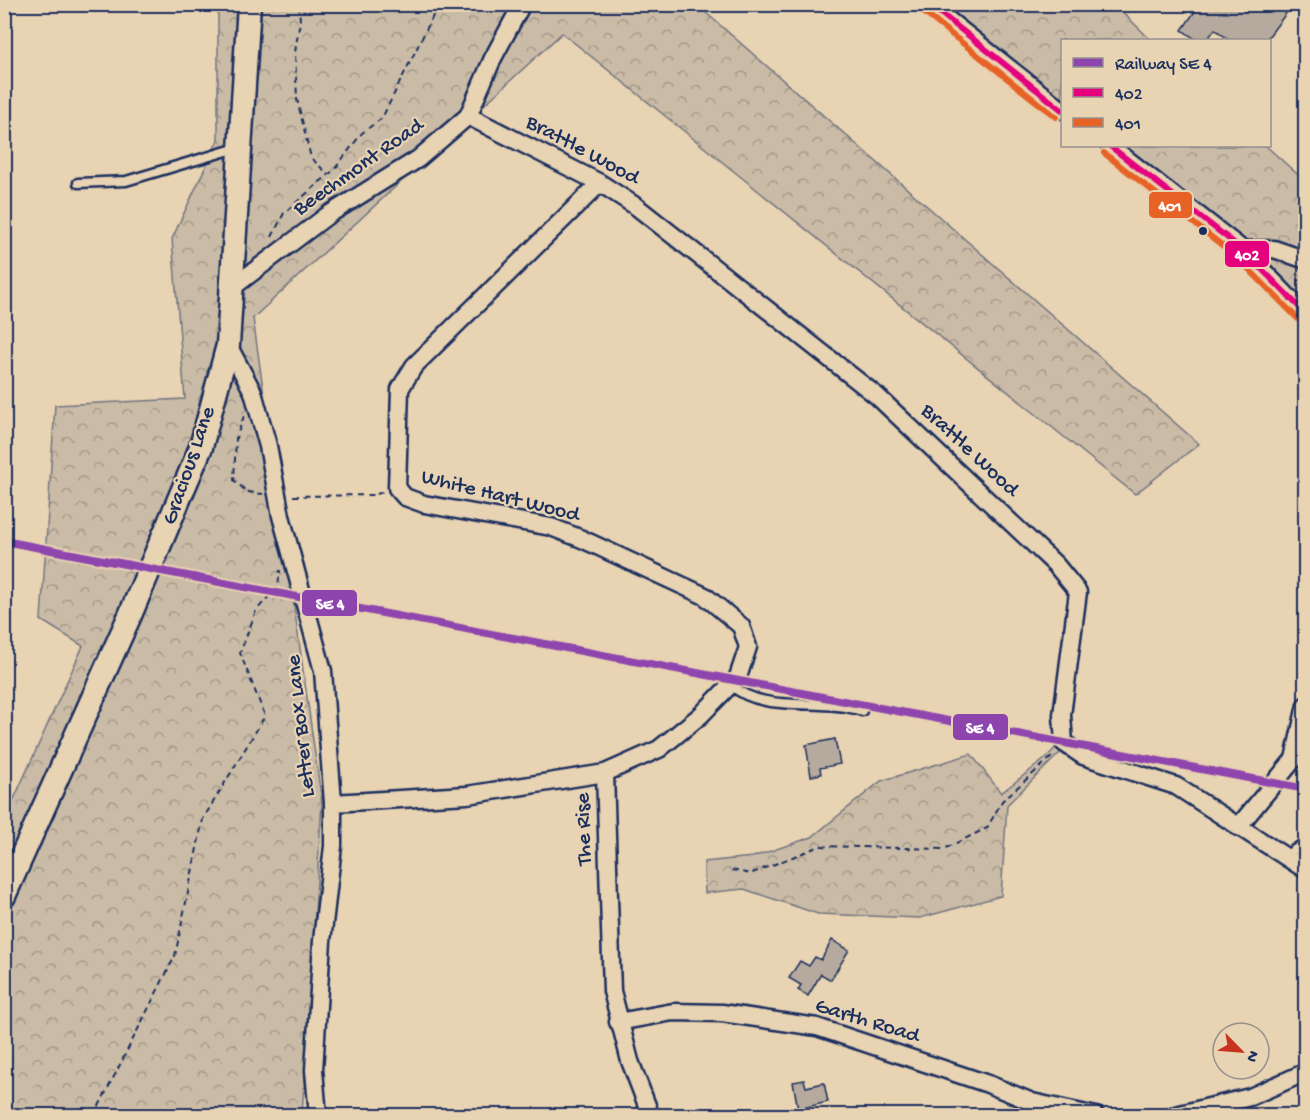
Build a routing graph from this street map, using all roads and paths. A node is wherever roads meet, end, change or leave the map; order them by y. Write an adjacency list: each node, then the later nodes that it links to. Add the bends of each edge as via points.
1 (249, 4): 8 (street, Gracious Lane)
2 (299, 4): 10 (path, via 295,51 297,99 311,158)
3 (439, 4): 10 (path, via 382,118 362,133)
4 (522, 4): 7 (street, Beechmont Road)
5 (928, 4): 6 (street)
6 (1061, 109)
7 (468, 116): 12 (street, Brattle Wood); 16 (street, Beechmont Road, via 418,159 328,215)
8 (240, 147): 11 (lane, via 126,181); 16 (street, Gracious Lane)
9 (1111, 147): 14 (street)
10 (329, 174): 13 (path, via 284,213)
11 (78, 183)
12 (600, 183): 20 (street, White Hart Wood, via 414,366 400,389); 26 (street, Brattle Wood, via 637,207 878,396 1047,557 1078,592 1062,715)
13 (270, 242)
14 (1243, 250): 15 (street, via 1274,249); 17 (street)
15 (1305, 260)
16 (233, 287): 18 (street, Gracious Lane)
17 (1305, 315)
18 (228, 345): 19 (street, Letter Box Lane); 34 (street, Gracious Lane, via 193,469)
19 (253, 392): 21 (street, Letter Box Lane); 21 (path, via 236,438 234,480 247,492)
20 (397, 488): 21 (path, via 374,495); 23 (street, White Hart Wood, via 405,497 424,504 551,527 705,596 741,626 748,647 738,677)
21 (278, 496): 28 (street, Letter Box Lane, via 323,671)
22 (280, 568): 37 (path, via 278,586 256,611 240,653 265,716 203,819 175,956)
23 (731, 685): 25 (lane, via 759,700); 27 (street, White Hart Wood, via 659,749)
24 (1305, 705): 29 (street, via 1294,759)
25 (862, 711)
26 (1064, 743): 29 (street, via 1083,756 1176,786); 32 (path, via 1002,801 987,828 944,849 820,846 750,874)
27 (605, 773): 28 (street, The Rise, via 467,795); 35 (street, The Rise, via 612,992)
28 (333, 803): 38 (street, Letter Box Lane, via 331,876 322,941 314,1070)
29 (1239, 827): 31 (street)
30 (1305, 842): 31 (lane)
31 (1285, 857): 33 (street)
32 (732, 870)
33 (1305, 870)
34 (4, 896)
35 (618, 1022): 39 (street, The Rise); 40 (street, Garth Road, via 673,1012 722,1013 817,1027 1032,1102)
36 (1305, 1072): 41 (street, via 1250,1097)
37 (94, 1116)
38 (318, 1116)
39 (651, 1116)
40 (1096, 1116)
41 (1172, 1116)

